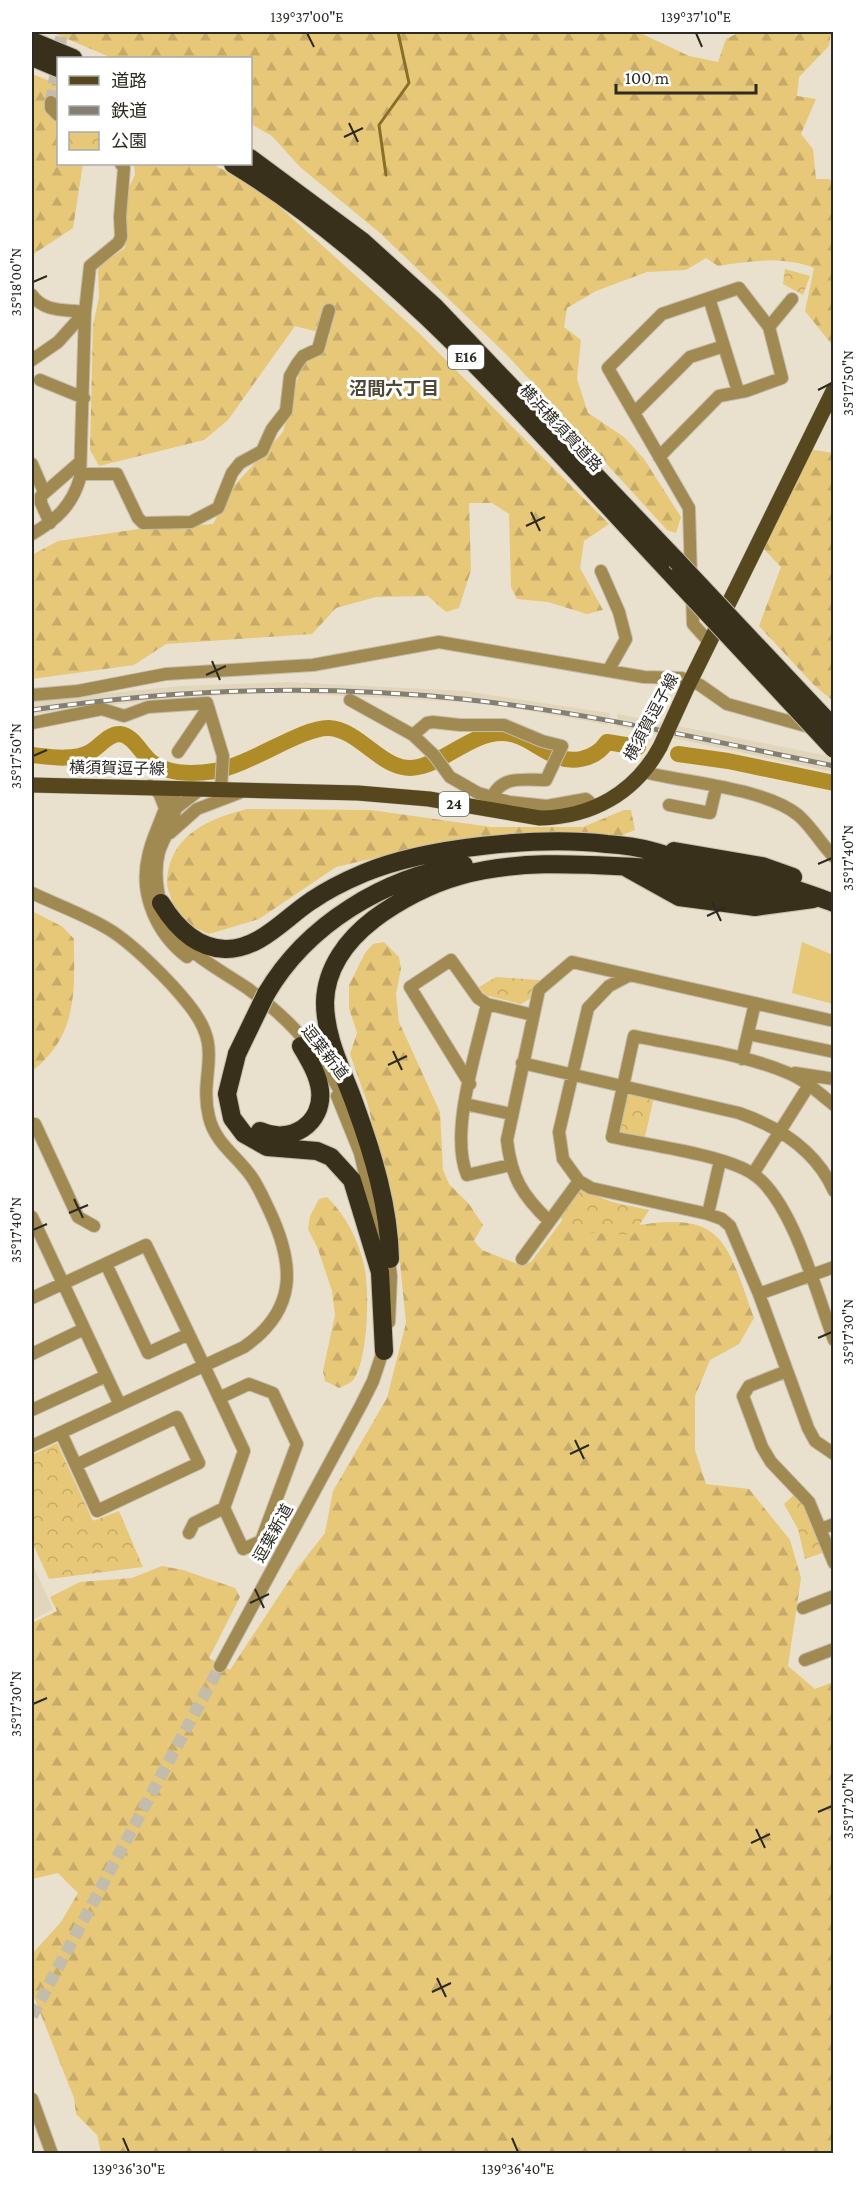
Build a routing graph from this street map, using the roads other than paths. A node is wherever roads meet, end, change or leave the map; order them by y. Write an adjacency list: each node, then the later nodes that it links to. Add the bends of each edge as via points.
1 (32, 40): 3 (highway)
2 (32, 57): 4 (highway)
3 (71, 57)
4 (57, 68)
5 (51, 102): 6 (street)
6 (57, 114)
7 (252, 159): 31 (highway, 横浜横須賀道路 / E16, via 362,241 435,307)
8 (122, 165): 14 (street, via 121,237 90,266)
9 (234, 165): 31 (highway, 横浜横須賀道路 / E16, via 296,207 395,288)
10 (32, 295): 14 (street, via 38,305)
11 (709, 298): 15 (street, via 739,288); 16 (street); 23 (street, via 662,314 608,368)
12 (792, 299): 15 (street)
13 (329, 310): 27 (street, via 318,349 303,356 290,376 286,411 261,451 240,463 232,473 218,508 191,522 143,523 117,474)
14 (85, 312): 17 (street, via 58,342); 21 (street)
15 (769, 327): 20 (street, via 782,378)
16 (724, 346): 20 (street); 23 (street, via 690,357)
17 (32, 360)
18 (40, 380): 21 (street)
19 (834, 389): 24 (main road, 横須賀逗子線 / 24)
20 (738, 391): 25 (street, via 719,396)
21 (84, 398): 27 (street)
22 (834, 406): 24 (main road, 横須賀逗子線 / 24)
23 (634, 413): 25 (street)
24 (803, 446): 33 (main road, 横須賀逗子線 / 24)
25 (659, 457): 33 (street, via 690,512 693,624)
26 (32, 464): 28 (street)
27 (80, 468): 28 (street); 29 (street, via 76,493 63,513)
28 (44, 492): 29 (street, via 41,503)
29 (50, 523): 30 (street)
30 (32, 534)
31 (675, 569): 40 (highway, 横浜横須賀道路 / E16, bridge); 43 (highway, 横浜横須賀道路 / E16, bridge)
32 (601, 571): 34 (street, via 626,639)
33 (710, 643): 35 (main road, 横須賀逗子線 / 24)
34 (608, 671): 35 (street); 36 (street, via 439,642 314,665 166,674 78,691)
35 (689, 684): 41 (street, via 727,704); 45 (main road, 横須賀逗子線 / 24, bridge)
36 (32, 695)
37 (350, 700): 42 (street)
38 (208, 708): 39 (street, via 207,703 148,707 124,716 102,709); 44 (street); 46 (street, via 224,760)
39 (32, 723)
40 (834, 728)
41 (834, 733)
42 (413, 735): 52 (street, via 450,777); 52 (street, via 433,722 504,724 562,746 546,780 507,781)
43 (834, 749)
44 (178, 752)
45 (644, 772): 50 (street); 55 (main road, 横須賀逗子線 / 24, via 623,791)
46 (222, 783): 49 (main road, 24); 51 (main road, 横須賀逗子線 / 24)
47 (32, 785): 48 (main road, 横須賀逗子線 / 24)
48 (158, 787): 49 (main road, 横須賀逗子線 / 24); 54 (street, via 172,795); 56 (street, via 164,804)
49 (202, 788): 54 (street)
50 (716, 788): 53 (street, via 710,813); 57 (street, via 783,805 805,822)
51 (249, 789): 55 (main road, 横須賀逗子線 / 24, via 408,797 540,818 568,816); 56 (street, via 196,809)
52 (492, 798): 55 (street, via 547,806 586,799)
53 (669, 805)
54 (176, 807): 56 (street)
55 (595, 807)
56 (161, 834): 63 (street, 逗葉新道, via 157,867); 71 (street, 逗葉新道, via 147,858 147,888 162,931 174,946 262,1009)
57 (834, 857)
58 (628, 866): 59 (highway); 60 (highway, via 536,866); 62 (highway, via 668,880)
59 (655, 868): 62 (highway, via 722,873); 62 (highway, via 679,897 707,902 755,907); 63 (highway, via 607,844 490,847 416,858 352,878 311,901 261,938 225,949 189,936); 65 (highway, via 490,861 404,881 357,904 321,929 290,960)
60 (459, 876): 65 (highway, via 409,888 356,914 315,946); 97 (highway, via 400,902 367,924 335,963 327,991 328,1031 369,1147 389,1233)
61 (32, 893): 110 (street, via 124,939 188,1003 208,1041 209,1119 217,1136 250,1174 285,1248 287,1284 283,1303 273,1320 260,1336)
62 (816, 895)
63 (161, 903): 97 (street, 逗葉新道, via 179,940 280,1014 327,1068 353,1116 364,1147)
64 (630, 975): 66 (street); 68 (street, via 572,962 539,990); 77 (street, via 609,986 588,1008)
65 (269, 996): 73 (highway, bridge)
66 (755, 1003): 69 (street); 70 (street)
67 (488, 1004): 68 (street); 79 (street); 79 (street, via 478,998 451,960 410,987)
68 (533, 1015): 75 (street)
69 (834, 1021)
70 (748, 1034): 72 (street); 74 (street)
71 (302, 1046): 73 (highway, via 315,1072 321,1100 309,1124 288,1136 267,1134 251,1126 244,1116 237,1092); 108 (street, 逗葉新道, via 323,1072 342,1106 366,1175 386,1272)
72 (834, 1052)
73 (240, 1056): 108 (highway, via 227,1094 232,1118 244,1134 267,1147 309,1150 331,1157 352,1180 380,1272)
74 (742, 1059): 76 (street); 81 (street, via 634,1036)
75 (522, 1063): 77 (street); 84 (street)
76 (788, 1072): 78 (street); 80 (street)
77 (572, 1074): 81 (street); 90 (street, via 559,1146 563,1160)
78 (834, 1079)
79 (470, 1084): 82 (street)
80 (809, 1085): 83 (street); 86 (street)
81 (623, 1086): 86 (street, via 739,1113); 87 (street, via 612,1137)
82 (465, 1104): 84 (street); 88 (street, via 460,1141 467,1175)
83 (834, 1105)
84 (511, 1114): 88 (street, via 507,1140)
85 (32, 1125): 95 (street, via 35,1124 78,1217)
86 (781, 1130): 89 (street); 91 (street, via 803,1148)
87 (720, 1161): 89 (street); 92 (street)
88 (510, 1165): 94 (street, via 526,1198)
89 (753, 1174): 101 (street, via 766,1184 785,1212)
90 (579, 1181): 92 (street, via 591,1188); 94 (street)
91 (834, 1191)
92 (708, 1215): 103 (street, via 722,1219 735,1234)
93 (32, 1217): 96 (street)
94 (549, 1221): 98 (street)
95 (94, 1226)
96 (35, 1235): 102 (street)
97 (390, 1259): 108 (street, 逗葉新道, via 390,1313)
98 (522, 1259)
99 (106, 1264): 102 (street); 106 (street, via 146,1245); 106 (street, via 148,1353)
100 (834, 1267): 101 (street)
101 (810, 1276): 103 (street); 107 (street)
102 (63, 1284): 104 (street); 105 (street)
103 (759, 1294): 111 (street)
104 (32, 1298)
105 (84, 1329): 109 (street); 112 (street)
106 (189, 1334): 110 (street)
107 (834, 1340)
108 (384, 1351): 129 (street, 逗葉新道, via 362,1405)
109 (32, 1354)
110 (204, 1365): 113 (street); 114 (street)
111 (787, 1371): 118 (street, via 815,1441); 122 (street, via 749,1386 743,1396 762,1447 809,1502)
112 (106, 1376): 114 (street); 115 (street)
113 (219, 1398): 120 (street, via 244,1450); 120 (street, via 249,1384 273,1393 297,1444 261,1541 243,1549)
114 (120, 1405): 116 (street)
115 (32, 1410)
116 (61, 1433): 117 (street); 119 (street)
117 (32, 1446)
118 (834, 1454)
119 (76, 1465): 119 (street, via 97,1510 199,1463 177,1417)
120 (224, 1508): 123 (street, via 194,1522)
121 (834, 1524): 122 (street)
122 (821, 1529): 124 (street)
123 (189, 1533)
124 (834, 1563)
125 (834, 1596): 126 (street)
126 (803, 1608)
127 (834, 1649): 128 (street)
128 (805, 1660)
129 (220, 1666)
130 (32, 2099): 131 (street)
131 (37, 2129): 132 (street)
132 (52, 2154)

